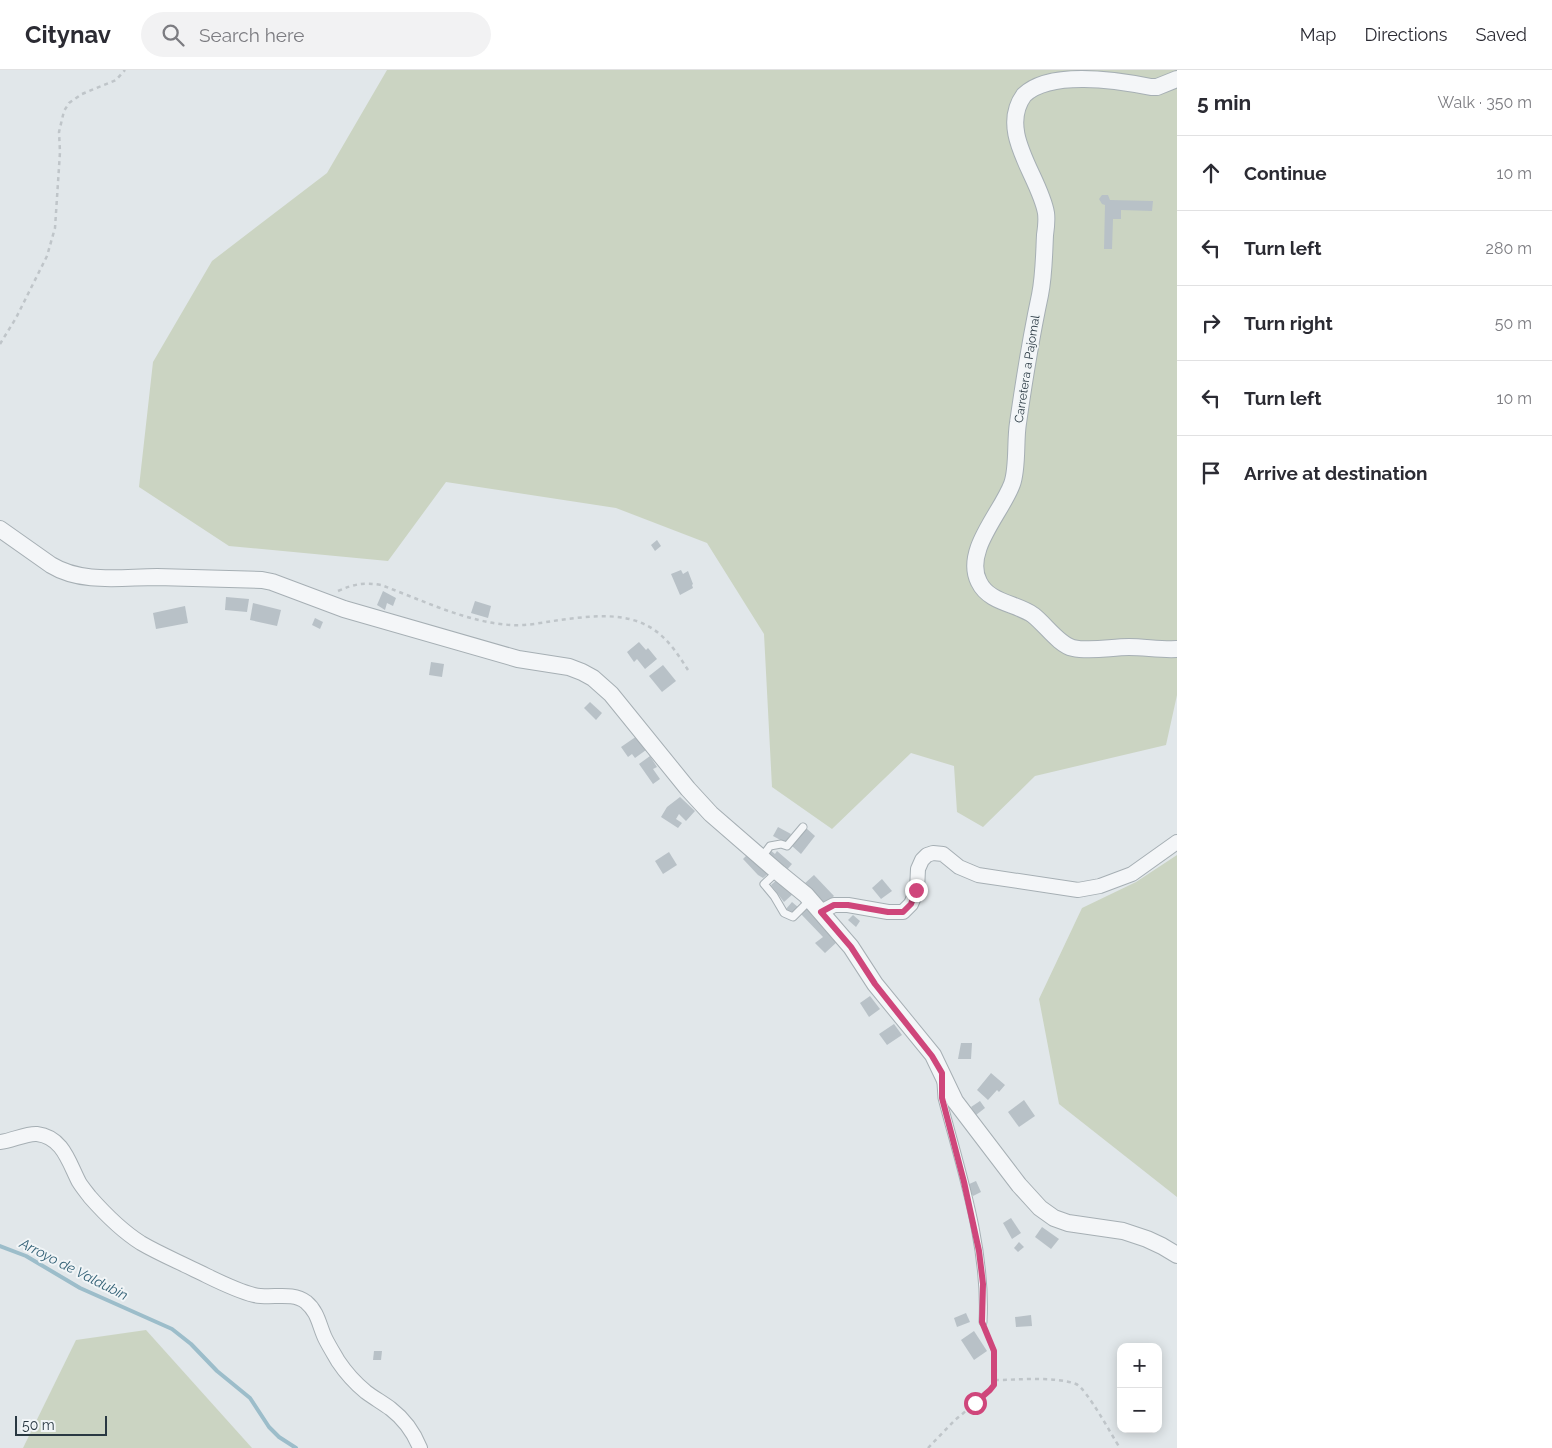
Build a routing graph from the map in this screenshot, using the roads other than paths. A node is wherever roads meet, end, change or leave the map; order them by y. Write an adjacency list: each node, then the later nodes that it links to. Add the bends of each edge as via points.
1 (1177, 79): 3 (street, Carretera a Pajomal, via 1151,87 1107,78 1058,76 1034,85 1019,103 1015,122 1020,150 1047,216 1044,276 1018,423 1014,480 977,552 975,575 989,595 1033,615 1071,648)
2 (0, 529): 6 (street, via 51,565 72,574 90,578 262,580 344,609 459,643 518,659 569,667 587,675 611,694 688,789)
3 (1177, 650)
4 (803, 827): 6 (lane, via 787,846 770,846)
5 (1177, 842): 8 (street, via 1132,874 1078,890 978,875 959,867 943,854 933,853 922,860 911,904 903,912 848,905)
6 (762, 858): 7 (street)
7 (777, 872): 8 (street); 8 (lane, via 764,884 784,914 793,917)
8 (816, 906): 9 (street, via 851,947)
9 (942, 1073): 11 (street, via 956,1101 1040,1208 1068,1223 1123,1231 1147,1239); 12 (lane, via 942,1098 979,1251 983,1284)
10 (0, 1142): 13 (street, via 28,1134 48,1138 61,1146 80,1183 105,1213 141,1242 238,1290 266,1297 296,1297 304,1301 317,1315 330,1348 353,1380 408,1426)
11 (1177, 1255)
12 (982, 1322)
13 (420, 1448)

